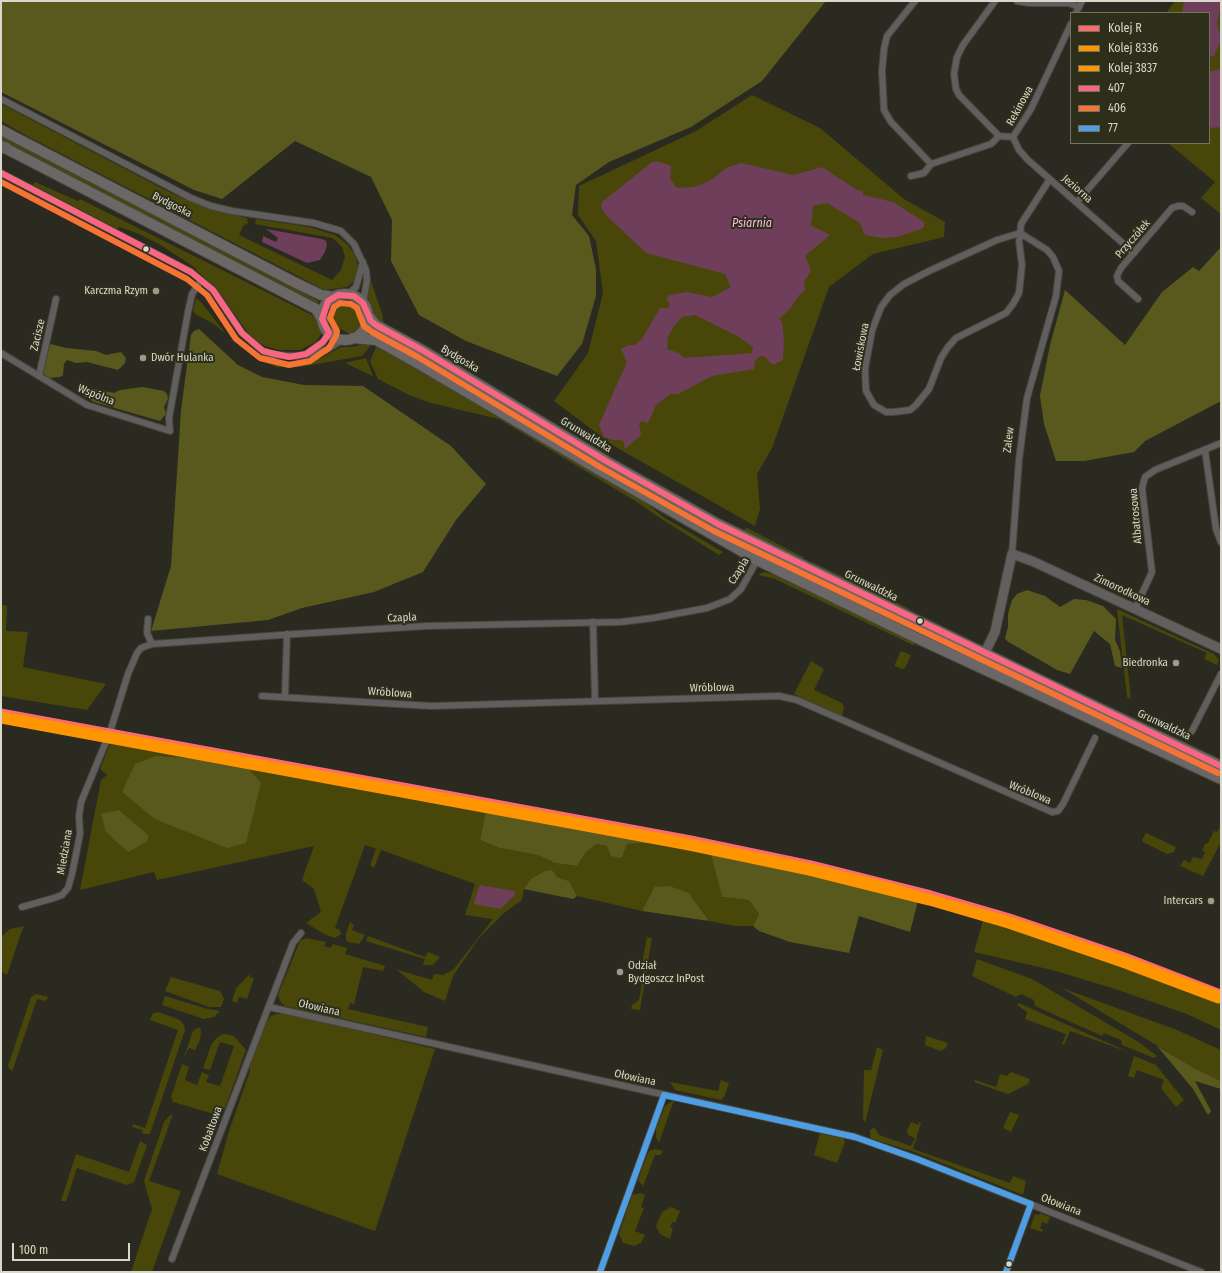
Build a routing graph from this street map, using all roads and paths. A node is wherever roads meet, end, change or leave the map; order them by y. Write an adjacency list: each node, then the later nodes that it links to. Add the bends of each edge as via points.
1 (915, 1): 15 (street, via 887,36 882,71 884,110 891,122)
2 (996, 1): 11 (street, via 963,45 957,57 954,74 959,95)
3 (1017, 1): 5 (street, via 1069,3)
4 (1082, 1): 5 (street)
5 (1077, 10)
6 (1070, 26): 7 (street, Rekinowa)
7 (1065, 38): 8 (street); 12 (street, Rekinowa, via 1031,109)
8 (1070, 41)
9 (1, 99): 23 (street, via 204,203 232,211 314,223 341,231 354,244)
10 (1, 130): 26 (main road, Bydgoska, via 296,283 321,295)
11 (999, 136): 12 (street, Rekinowa); 15 (street, Rekinowa, via 991,144)
12 (1013, 138): 18 (street, Jeziorna, via 1021,152)
13 (1127, 144): 19 (street)
14 (2, 147): 31 (main road, via 316,309)
15 (931, 164): 17 (street, Rekinowa, via 924,173)
16 (1, 173): 24 (street)
17 (910, 176)
18 (1050, 179): 19 (street, Jeziorna); 21 (street, Łowiskowa, via 1021,224)
19 (1077, 202): 22 (street, Jeziorna)
20 (1192, 212): 22 (street, Przyczółek, via 1183,206 1172,208)
21 (1020, 233): 21 (street, Łowiskowa, via 997,240 929,271 904,284 890,295 881,308 872,332 865,370 866,392 874,405 886,412 910,410 923,399 941,358 956,338 1006,313 1019,293 1022,265); 42 (street, Zalew, via 1047,250 1059,271 1056,296 1027,398 1019,460)
22 (1134, 253): 28 (street, Przyczółek, via 1117,276 1121,285)
23 (363, 262): 25 (street, via 356,287); 29 (street, via 367,280)
24 (201, 280): 35 (street, via 213,290 242,333 263,351 289,357); 36 (street, Wspólna, via 192,294 188,312 170,431 87,405)
25 (348, 294): 26 (main road); 29 (main road)
26 (333, 297): 31 (main road, via 325,307)
27 (56, 299): 36 (street, Zacisze)
28 (1138, 299)
29 (363, 303): 30 (main road)
30 (368, 315): 33 (main road, via 364,329); 37 (main road, Bydgoska, via 376,325)
31 (322, 319): 32 (main road)
32 (329, 333): 33 (main road); 35 (street, via 323,342)
33 (349, 338): 35 (street, via 326,350); 43 (main road, via 376,340)
34 (1, 353): 36 (street, Wspólna)
35 (306, 354)
36 (38, 376)
37 (520, 410): 41 (main road, Grunwaldzka, via 663,494)
38 (1221, 443): 39 (street, Albatrosowa)
39 (1205, 450): 40 (street, via 1216,529); 44 (street, Albatrosowa, via 1155,470 1145,477 1142,488 1152,572)
40 (1221, 542)
41 (765, 546): 43 (street, Czapla); 50 (main road, Grunwaldzka)
42 (1012, 554): 44 (street, Zimorodkowa); 50 (street, Zalew, via 998,621 993,639)
43 (757, 560): 46 (street, Czapla, via 741,589 730,599 715,606 652,618); 51 (main road)
44 (1135, 608): 49 (street, Zimorodkowa)
45 (148, 619): 48 (street, via 148,633)
46 (593, 622): 47 (street, Czapla, via 427,626); 55 (street)
47 (287, 634): 48 (street, Czapla); 54 (street)
48 (152, 644): 60 (street, Miedziana, via 141,648 137,653 128,674 118,712 81,802 80,834 68,888 62,895)
49 (1221, 650)
50 (985, 653): 51 (street, Zalew); 58 (main road, Grunwaldzka)
51 (978, 667): 59 (main road)
52 (1220, 678): 56 (street)
53 (262, 696): 54 (street, Wróblowa)
54 (285, 696): 55 (street, Wróblowa, via 432,706)
55 (595, 700): 57 (street, Wróblowa, via 779,696 797,700 1052,812 1058,811 1063,804)
56 (1192, 731)
57 (1095, 738)
58 (1221, 766)
59 (1221, 779)
60 (22, 907)
61 (301, 933): 62 (street, via 293,943)
62 (269, 1007): 63 (street, Ołowiana); 65 (street, Kobaltowa)
63 (664, 1094): 64 (street, Ołowiana, via 855,1137); 66 (street)
64 (1031, 1204): 67 (street); 68 (street, Ołowiana)
65 (172, 1259)
66 (600, 1272)
67 (1006, 1272)
68 (1201, 1272)

